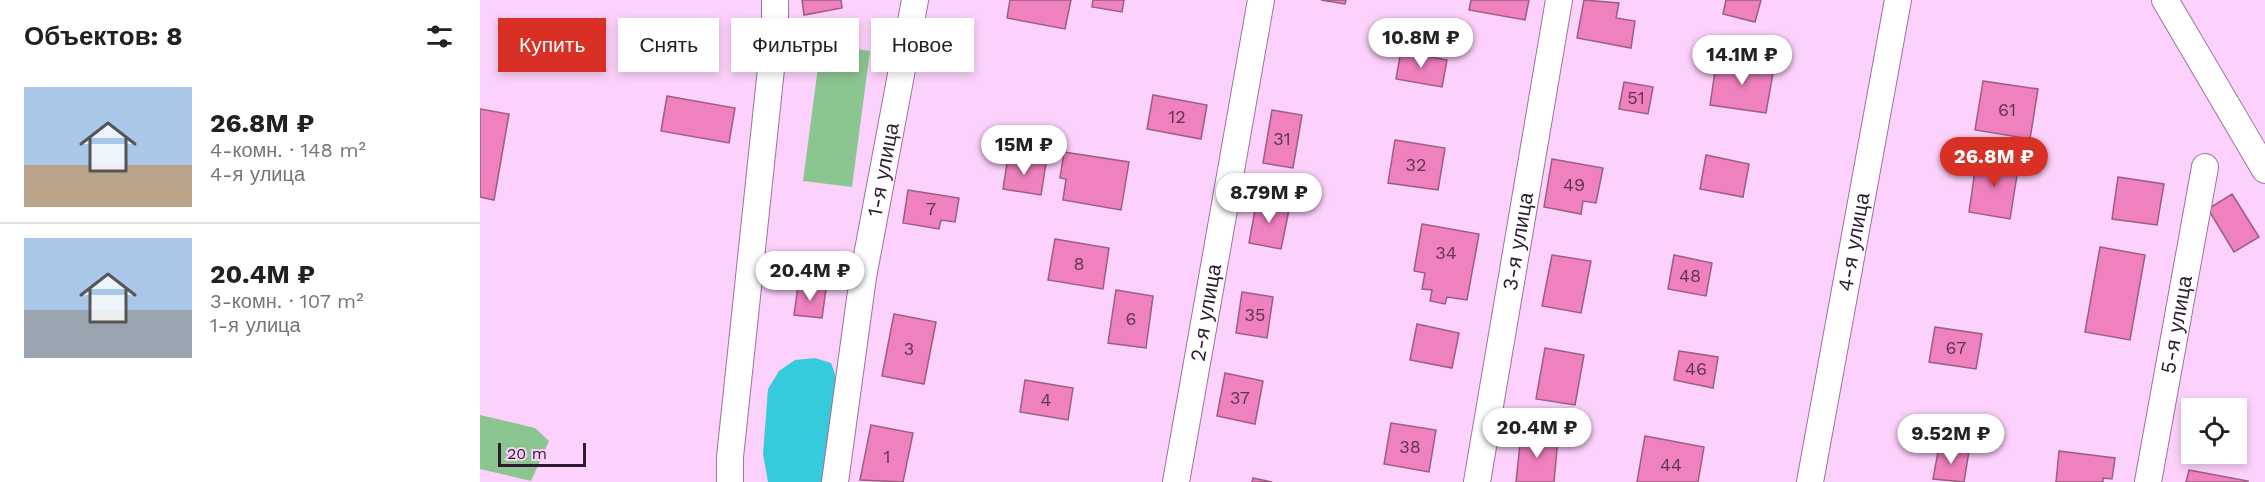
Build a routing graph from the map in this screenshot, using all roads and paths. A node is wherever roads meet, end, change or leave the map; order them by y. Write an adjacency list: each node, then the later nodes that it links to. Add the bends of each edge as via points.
1 (775, 0): 9 (street)
2 (915, 0): 10 (street, 1-я улица, via 862,277)
3 (1260, 0): 11 (street, 2-я улица)
4 (1559, 0): 12 (street, 3-я улица)
5 (1898, 0): 13 (street, 4-я улица)
6 (2165, 0): 8 (street)
7 (2205, 167): 14 (street, 5-я улица)
8 (2265, 170)
9 (730, 482)
10 (835, 482)
11 (1176, 482)
12 (1477, 482)
13 (1810, 482)
14 (2148, 482)

